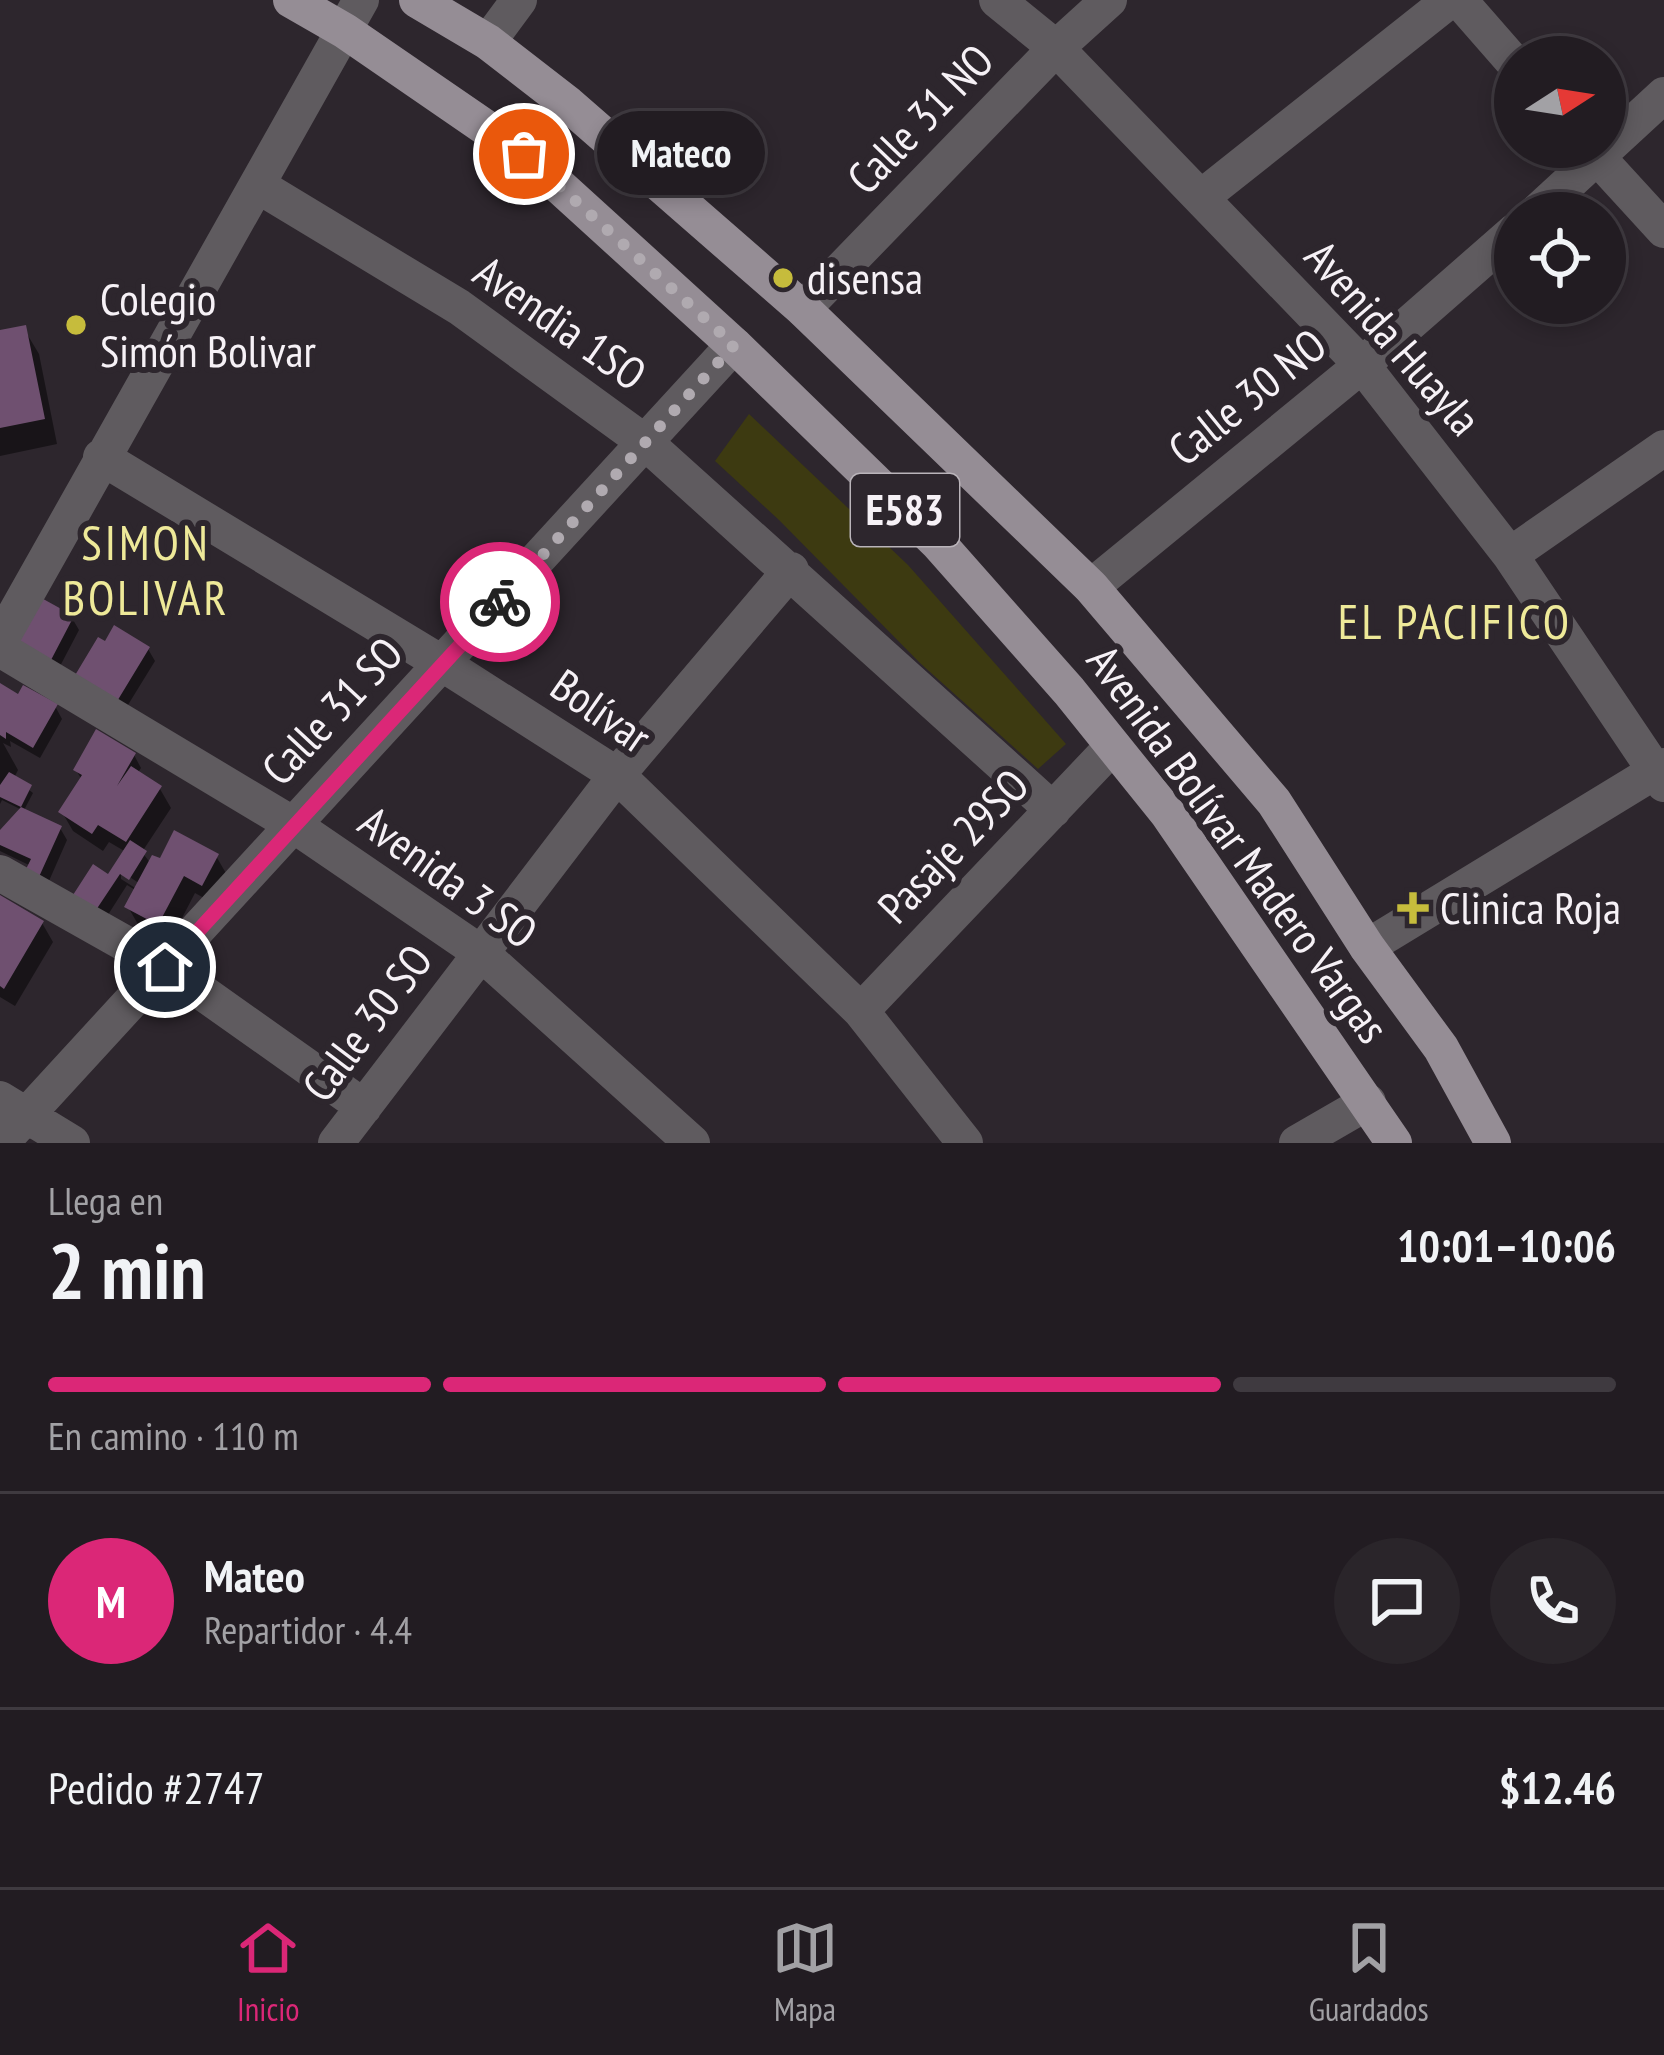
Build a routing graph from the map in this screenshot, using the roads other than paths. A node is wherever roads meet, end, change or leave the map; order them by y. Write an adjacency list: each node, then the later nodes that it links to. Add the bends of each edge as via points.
1 (291, 0): 8 (main road, Avenida Bolívar Madero Vargas / E583)
2 (417, 0): 10 (main road, Avenida Bolívar Madero Vargas / E583)
3 (519, 0): 10 (street)
4 (997, 0): 11 (street, Avenida Huayla)
5 (1109, 0): 11 (street, Calle 31 NO)
6 (1450, 0): 18 (street)
7 (1459, 0): 9 (street)
8 (353, 16): 16 (street); 22 (main road, Avenida Bolívar Madero Vargas / E583, via 524,154)
9 (1494, 40)
10 (488, 42): 21 (main road, Avenida Bolívar Madero Vargas / E583)
11 (1056, 48): 18 (street, Avenida Huayla); 21 (street, Calle 31 NO)
12 (1664, 94): 13 (street)
13 (1626, 126)
14 (1579, 168): 17 (street)
15 (1607, 168): 19 (street)
16 (256, 185): 24 (street, Avendia 1SO, via 459,307); 26 (street)
17 (1556, 192)
18 (1203, 196): 23 (street, Avenida Huayla)
19 (1664, 230)
20 (1494, 249): 23 (street, Calle 30 NO)
21 (803, 308): 29 (main road, Avenida Bolívar Madero Vargas / E583)
22 (734, 345): 24 (street, Calle 31 SO); 32 (main road, Avenida Bolívar Madero Vargas / E583, via 938,543)
23 (1362, 365): 27 (street, Avenida Huayla); 29 (street, Calle 30 NO)
24 (646, 443): 28 (street, Avendia 1SO); 31 (street, Calle 31 SO)
25 (1664, 448): 27 (street)
26 (101, 457): 30 (street); 31 (street, Bolívar)
27 (1510, 555): 33 (street, Avenida Huayla)
28 (791, 570): 34 (street, Calle 30 SO); 35 (street, Avendia 1SO)
29 (1091, 587): 38 (main road, Avenida Bolívar Madero Vargas / E583, via 1274,802)
30 (0, 645): 36 (street, Avenida 3 SO)
31 (443, 664): 34 (street, Bolívar); 36 (street, Calle 31 SO)
32 (1114, 746): 35 (street, Pasaje 29SO); 42 (main road, Avenida Bolívar Madero Vargas / E583)
33 (1661, 773): 38 (street)
34 (617, 775): 39 (street, Calle 30 SO); 41 (street, Bolívar)
35 (1053, 810): 41 (street, Pasaje 29SO)
36 (292, 824): 39 (street, Avenida 3 SO); 40 (street, Calle 31 SO)
37 (0, 872): 40 (street)
38 (1367, 947): 52 (main road, Avenida Bolívar Madero Vargas / E583, via 1441,1048)
39 (481, 953): 44 (street, Calle 30 SO); 48 (street, Avenida 3 SO)
40 (165, 967): 43 (street, Calle 31 SO); 44 (street)
41 (862, 1011): 49 (street, Bolívar)
42 (1368, 1102): 50 (street); 51 (main road, Avenida Bolívar Madero Vargas / E583)
43 (14, 1107): 45 (street, Calle 31 SO); 46 (street)
44 (364, 1107): 47 (street, Calle 30 SO)
45 (1, 1143)
46 (72, 1143)
47 (336, 1143)
48 (692, 1143)
49 (965, 1143)
50 (1297, 1143)
51 (1394, 1143)
52 (1493, 1143)

